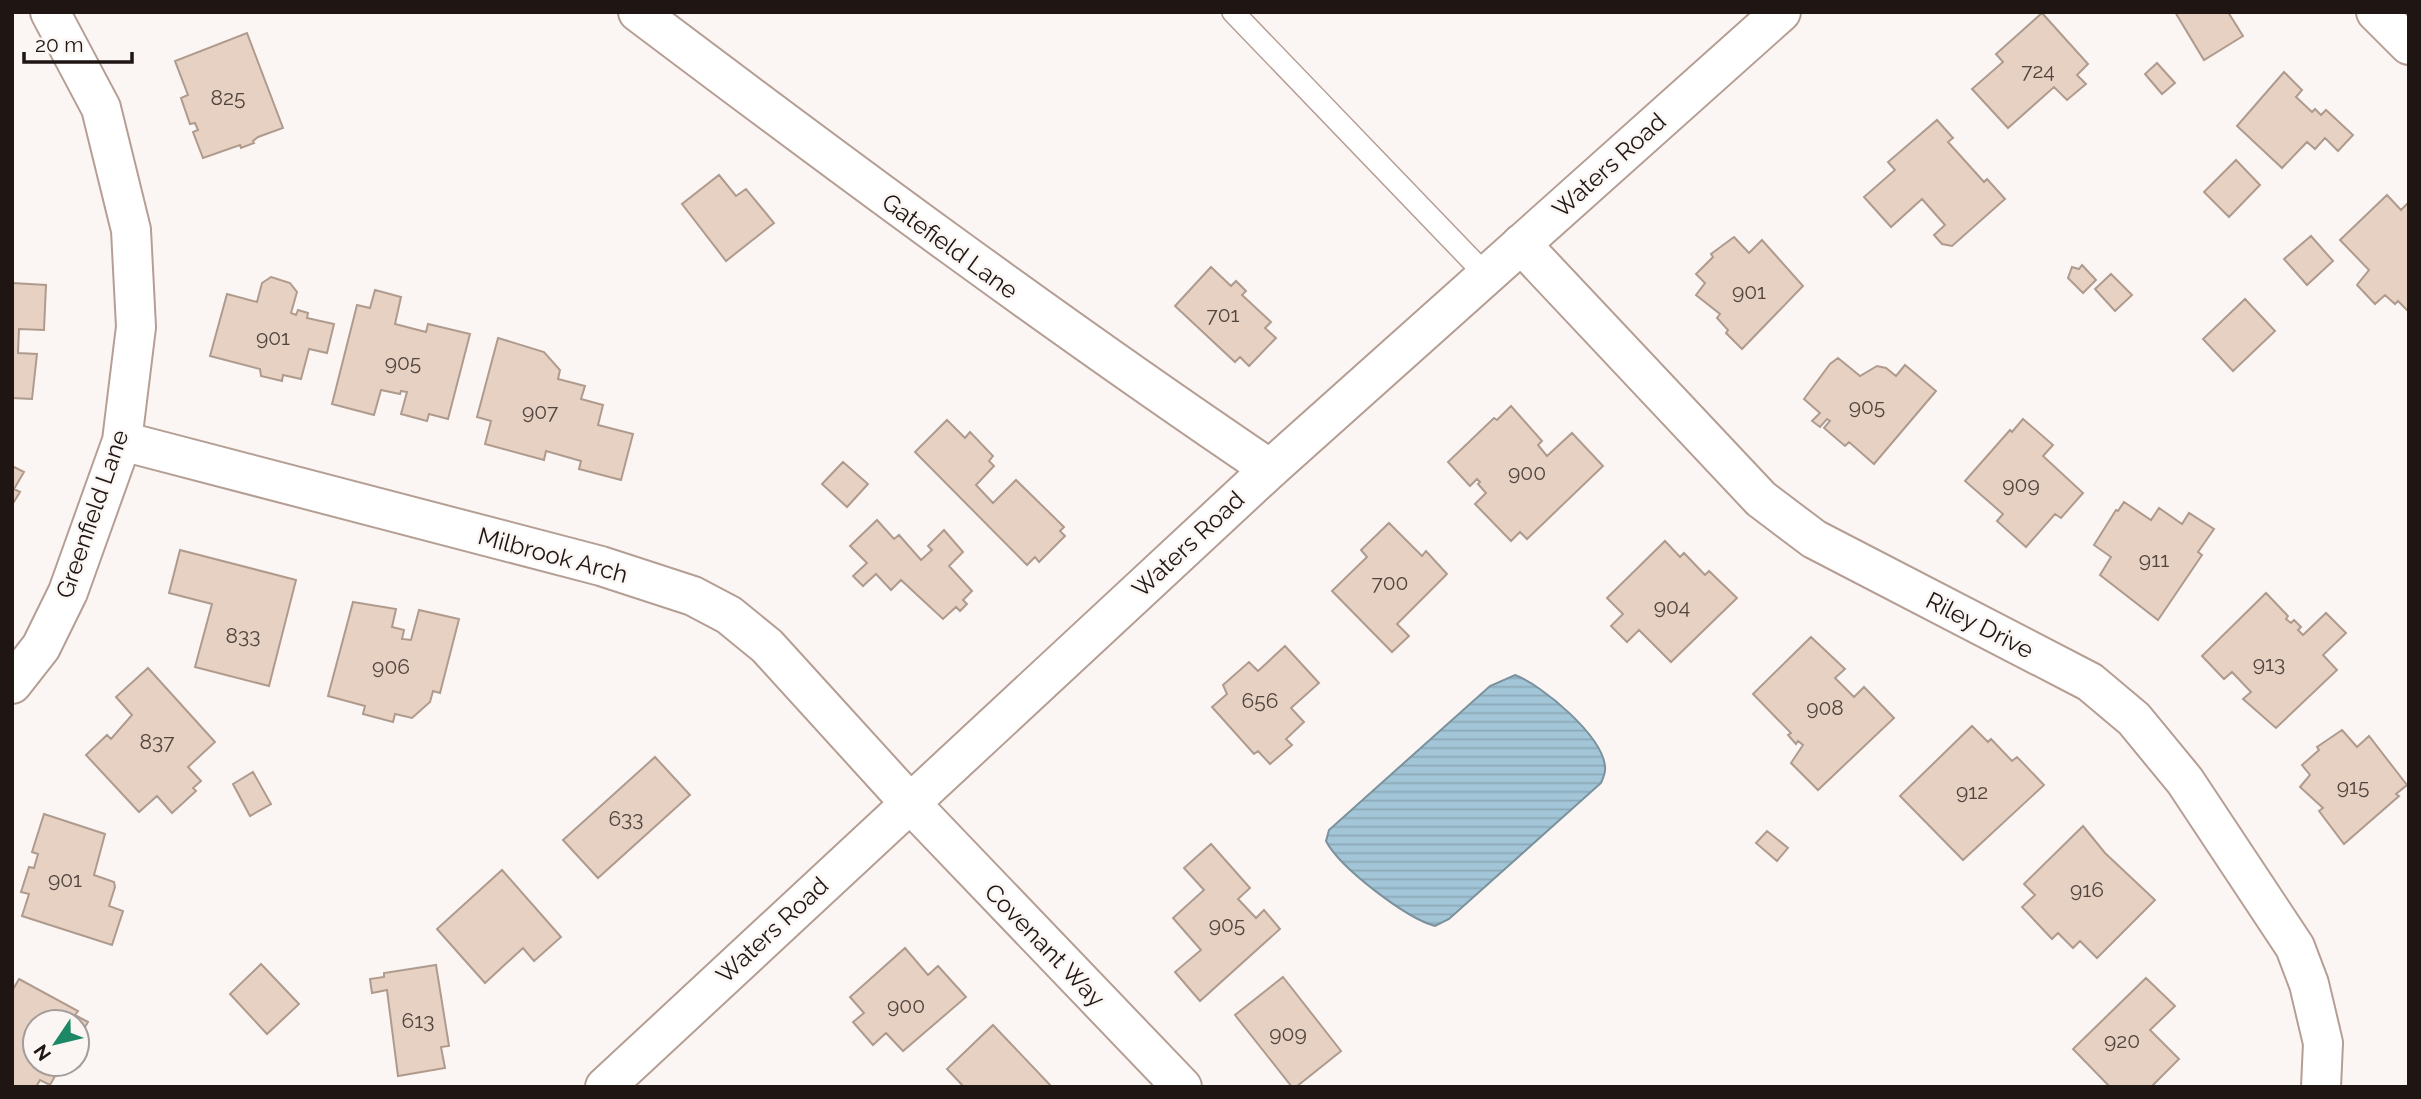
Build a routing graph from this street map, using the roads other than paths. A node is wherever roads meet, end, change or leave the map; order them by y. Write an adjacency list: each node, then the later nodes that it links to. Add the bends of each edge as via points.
1 (50, 12): 9 (street, Greenfield Lane, via 101,108 131,230 136,327)
2 (638, 12): 10 (street, Gatefield Lane, via 900,211)
3 (1233, 12): 8 (lane)
4 (1781, 12): 7 (street, Waters Road)
5 (2376, 12): 6 (street)
6 (2409, 45)
7 (1521, 244): 8 (street, Waters Road); 15 (street, Riley Drive, via 1761,499 1814,539 2090,682 2134,719 2185,781 2295,947 2323,1043)
8 (1486, 275): 10 (street, Waters Road)
9 (122, 441): 11 (street, Greenfield Lane, via 68,592 41,647); 12 (street, Milbrook Arch, via 601,566 693,596 729,615 767,646)
10 (1270, 469): 12 (street, Waters Road)
11 (12, 684)
12 (909, 802): 13 (street, Waters Road); 14 (street, Covenant Way)
13 (605, 1087)
14 (1182, 1087)
15 (2321, 1087)

